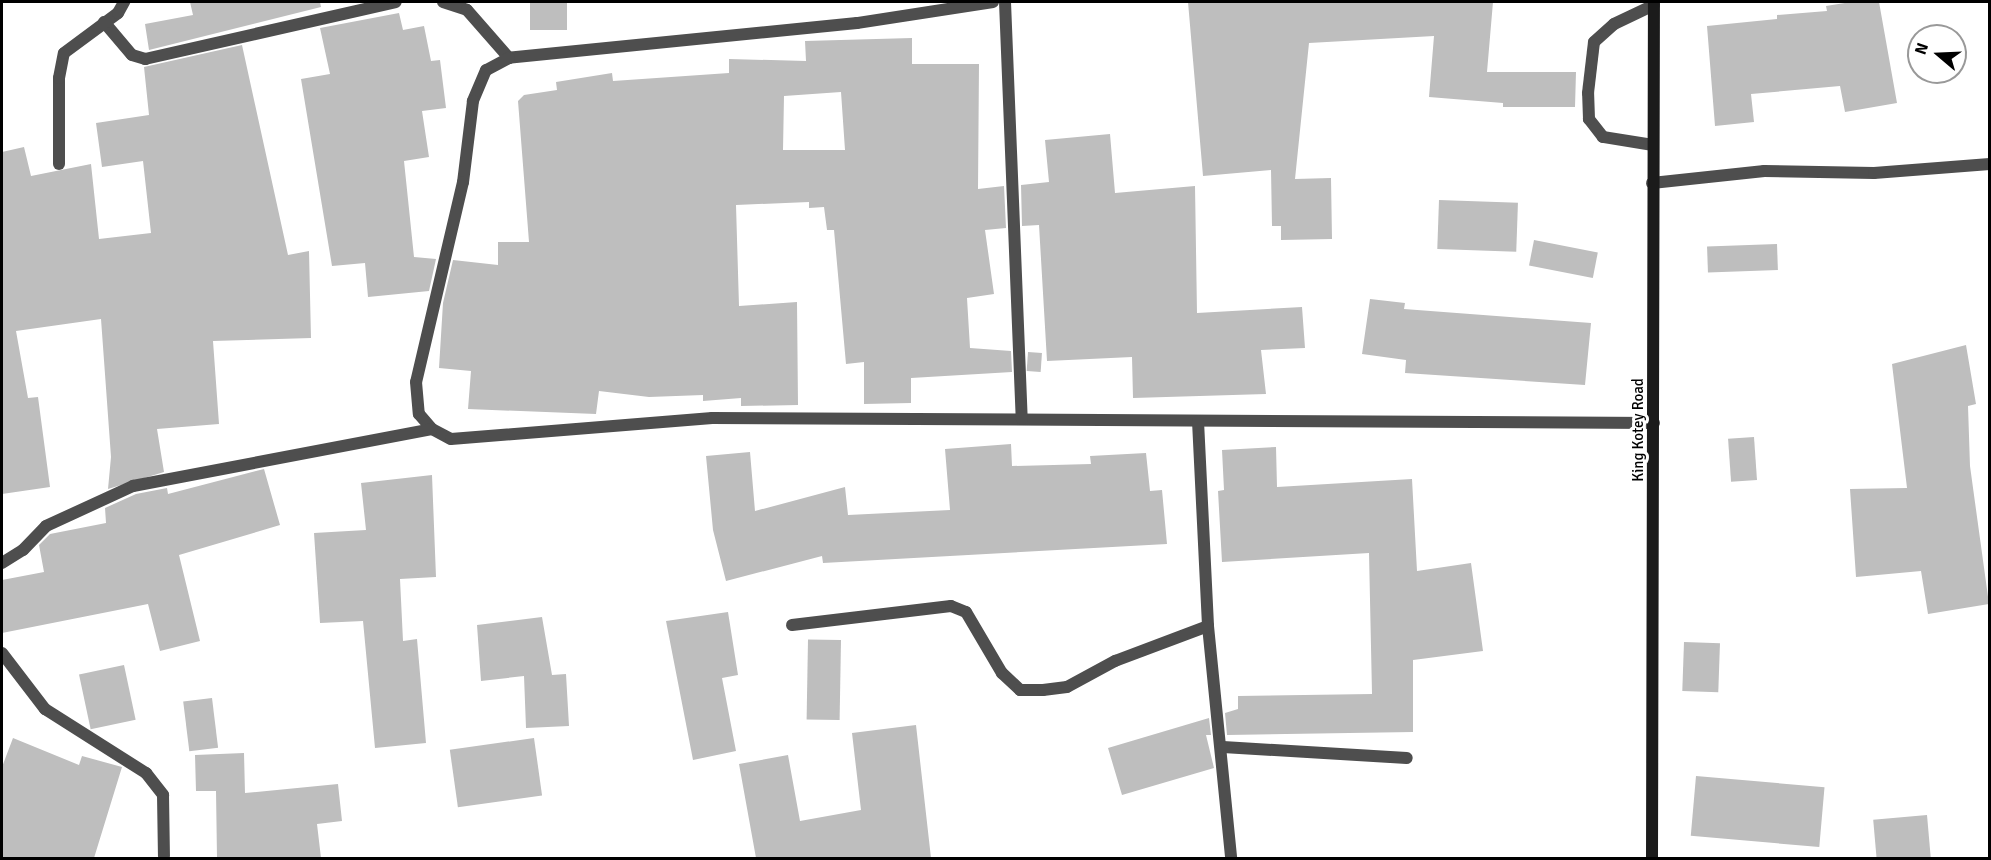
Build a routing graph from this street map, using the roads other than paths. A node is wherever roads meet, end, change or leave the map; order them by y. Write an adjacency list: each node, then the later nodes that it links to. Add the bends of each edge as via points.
1 (124, 2): 7 (street, via 118,14)
2 (396, 2): 7 (street, via 145,59 132,55)
3 (442, 2): 8 (street, via 467,10)
4 (993, 2): 8 (street, via 857,23)
5 (1005, 2): 13 (street)
6 (1654, 3): 9 (street, King Kotey Road); 9 (street, via 1614,24 1594,42 1588,93 1589,119 1603,137)
7 (104, 22): 10 (street, via 64,53 58,78)
8 (509, 58): 16 (street, via 486,70 473,101 463,182 416,382 419,414)
9 (1653, 145): 12 (street, King Kotey Road)
10 (59, 164)
11 (1989, 164): 12 (street, via 1874,173 1764,171)
12 (1652, 183): 15 (street, King Kotey Road)
13 (1022, 419): 14 (street); 16 (street, via 712,418 451,439)
14 (1198, 421): 15 (street); 19 (street)
15 (1654, 423): 25 (street, King Kotey Road)
16 (432, 429): 17 (street, via 133,486 45,526 23,550)
17 (2, 562)
18 (792, 625): 19 (street, via 951,606 966,612 1002,673 1020,690 1067,687 1115,661)
19 (1208, 626): 21 (street)
20 (2, 652): 23 (street, via 45,709 146,773 163,795)
21 (1223, 747): 22 (street); 24 (street)
22 (1407, 758)
23 (164, 856)
24 (1231, 858)
25 (1652, 858)

